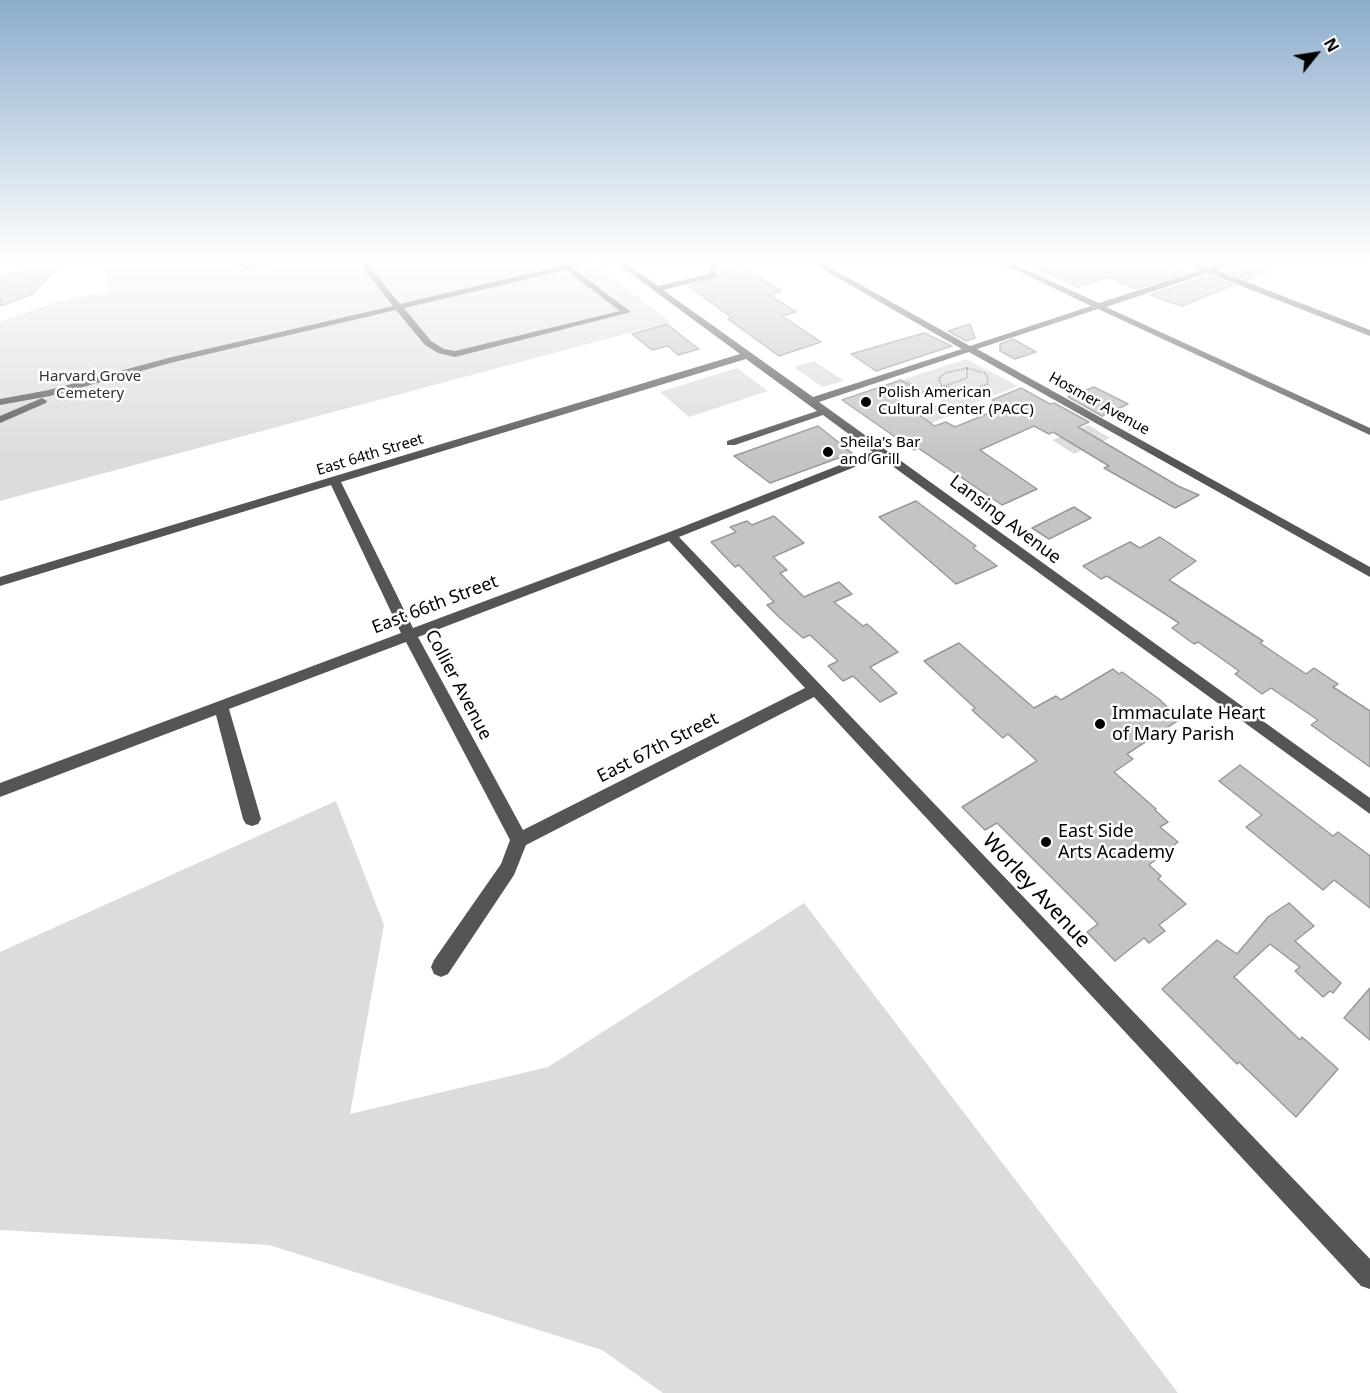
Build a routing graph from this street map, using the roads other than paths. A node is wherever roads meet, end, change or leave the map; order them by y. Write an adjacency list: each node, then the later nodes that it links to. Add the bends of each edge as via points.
1 (316, 327): 12 (street)
2 (415, 327): 3 (street, via 428,343 455,354)
3 (566, 327)
4 (709, 327): 11 (street, Lansing Avenue)
5 (925, 327): 10 (street, Hosmer Avenue)
6 (1040, 327): 10 (street)
7 (1143, 327): 17 (street)
8 (1355, 327): 9 (street)
9 (1370, 333)
10 (969, 353): 13 (street); 22 (street, Hosmer Avenue)
11 (748, 355): 13 (street, Lansing Avenue); 20 (street, East 64th Street)
12 (84, 384): 14 (street); 16 (street)
13 (812, 401): 15 (street, Lansing Avenue)
14 (0, 402)
15 (826, 411): 18 (street); 19 (street, Lansing Avenue)
16 (0, 420)
17 (1370, 432)
18 (731, 443)
19 (883, 452): 21 (street, East 66th Street); 28 (street, Lansing Avenue)
20 (335, 482): 23 (street, East 64th Street); 24 (street, Collier Avenue)
21 (670, 536): 24 (street, East 66th Street); 25 (street, Worley Avenue)
22 (1370, 573)
23 (0, 582)
24 (409, 634): 26 (street, East 66th Street); 30 (street, Collier Avenue)
25 (815, 690): 30 (street, East 67th Street); 32 (street, Worley Avenue)
26 (221, 707): 27 (street, East 66th Street); 29 (street)
27 (0, 790)
28 (1370, 807)
29 (252, 819)
30 (519, 840): 31 (street, via 508,868)
31 (441, 967)
32 (1370, 1277)

